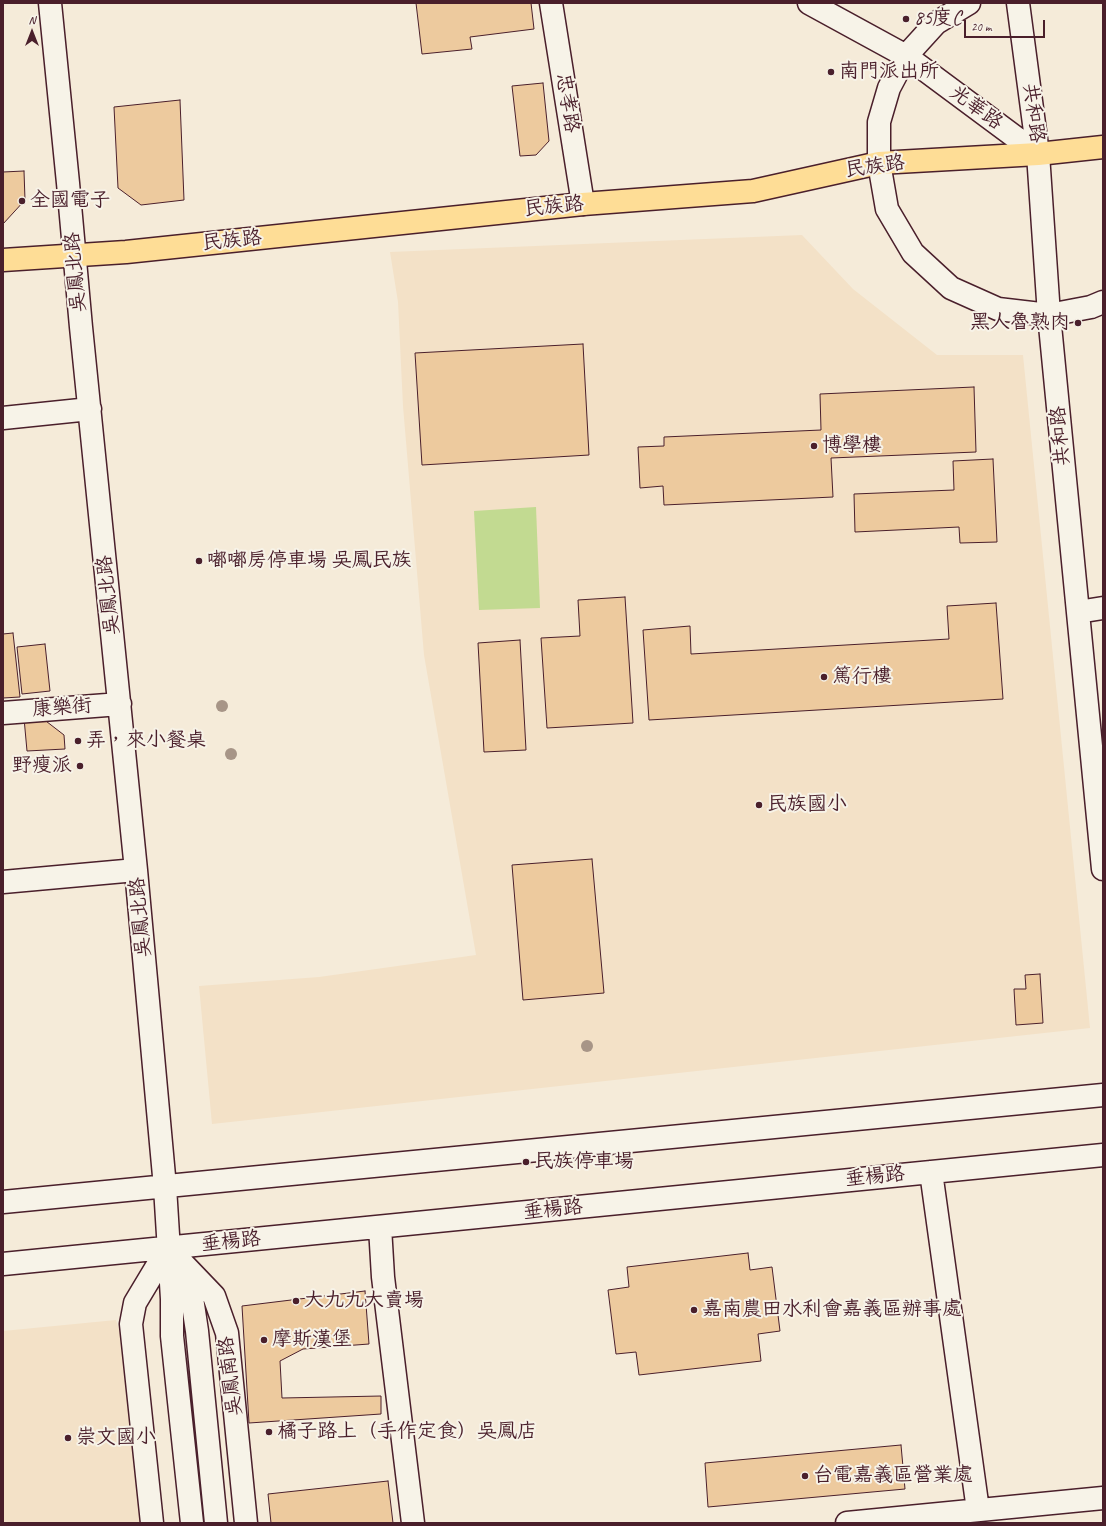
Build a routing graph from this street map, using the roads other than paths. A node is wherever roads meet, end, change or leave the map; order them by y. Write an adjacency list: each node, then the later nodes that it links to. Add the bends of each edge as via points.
1 (50, 3): 11 (street, 吳鳳北路)
2 (551, 3): 10 (street, 忠孝路)
3 (809, 3): 6 (street, 光華路)
4 (969, 3): 6 (street, via 936,24)
5 (1018, 3): 8 (street, 共和路)
6 (906, 56): 8 (street, 光華路); 9 (street, via 889,88 879,122)
7 (1103, 147): 8 (main road, 民族路)
8 (1038, 154): 9 (main road, 民族路); 14 (street, 共和路)
9 (879, 163): 10 (main road, 民族路, via 753,191); 14 (street, via 887,209 913,253 951,288 998,309)
10 (583, 204): 11 (main road, 民族路, via 134,251)
11 (74, 255): 12 (main road, 民族路); 15 (street, 吳鳳北路)
12 (3, 260)
13 (1103, 302): 14 (street, via 1091,307)
14 (1049, 315): 18 (street, 共和路)
15 (90, 409): 16 (street); 19 (street, 吳鳳北路)
16 (3, 418)
17 (1103, 608): 18 (street)
18 (1078, 612): 21 (street, 共和路)
19 (120, 704): 20 (street, 康樂街); 22 (street, 吳鳳北路)
20 (3, 713)
21 (1103, 869)
22 (136, 870): 23 (street); 27 (street, 吳鳳北路)
23 (3, 882)
24 (1103, 1094): 27 (street)
25 (1103, 1155): 26 (street, 垂楊路)
26 (931, 1172): 29 (street, 垂楊路); 33 (street)
27 (165, 1187): 28 (street); 30 (street, 吳鳳北路)
28 (3, 1202)
29 (380, 1227): 30 (street, 垂楊路); 38 (street, via 383,1278)
30 (168, 1248): 31 (street, 垂楊路); 34 (street, via 135,1303 131,1324); 35 (street, via 172,1336); 36 (street, 吳鳳南路, via 192,1298); 37 (street, 吳鳳南路, via 214,1296 227,1333)
31 (3, 1264)
32 (1103, 1498): 33 (street)
33 (978, 1510): 39 (street)
34 (152, 1523)
35 (192, 1523)
36 (216, 1523)
37 (246, 1523)
38 (413, 1523)
39 (847, 1523)

